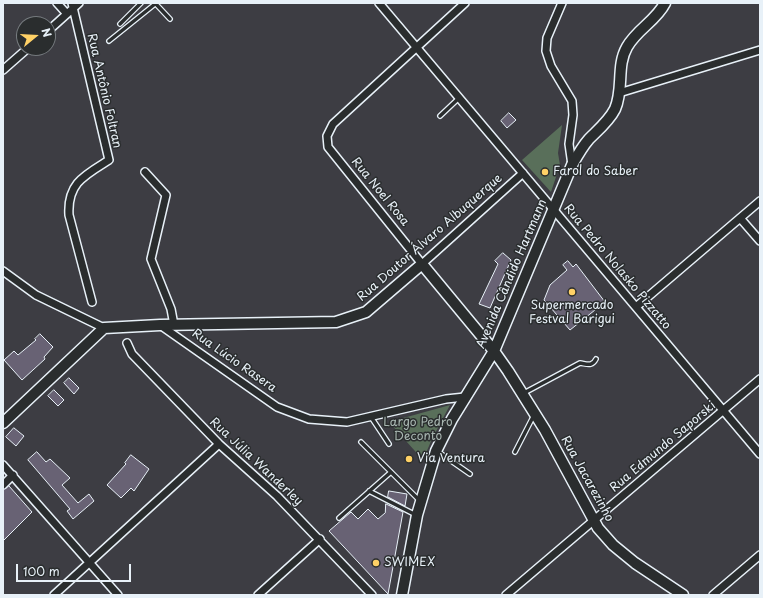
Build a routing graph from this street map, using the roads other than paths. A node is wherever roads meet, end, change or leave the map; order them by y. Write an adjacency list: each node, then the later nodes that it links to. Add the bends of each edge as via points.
1 (57, 3): 9 (street)
2 (141, 3): 12 (lane)
3 (155, 3): 10 (lane); 13 (lane)
4 (379, 3): 14 (street, Rua Pedro Nolasko Pizzatto)
5 (465, 3): 14 (street)
6 (562, 3): 21 (street, via 547,38 546,51 547,58 572,101 569,144)
7 (665, 3): 18 (main road, Avenida Cândido Hartmann, via 626,49 620,66)
8 (75, 5): 9 (street); 30 (street, Rua Antônio Foltran, via 109,160 78,182 69,198 69,215)
9 (67, 14): 11 (street)
10 (170, 19)
11 (56, 24)
12 (120, 24)
13 (110, 41)
14 (417, 48): 19 (street, Rua Pedro Nolasko Pizzatto); 28 (street, Rua Noel Rosa, via 333,124 326,141 330,152)
15 (760, 50): 18 (street)
16 (19, 56): 17 (street)
17 (3, 70)
18 (619, 93): 21 (main road, Avenida Cândido Hartmann, via 610,117 584,145)
19 (460, 98): 20 (lane); 23 (street, Rua Pedro Nolasko Pizzatto)
20 (440, 116)
21 (572, 165): 25 (main road, Avenida Cândido Hartmann)
22 (145, 172): 33 (street, via 166,195 151,259 171,308)
23 (523, 173): 25 (street, Rua Pedro Nolasko Pizzatto); 28 (street, Rua Doutor Álvaro Albuquerque)
24 (760, 201): 26 (street)
25 (554, 210): 31 (street, Rua Pedro Nolasko Pizzatto); 36 (main road, Avenida Cândido Hartmann)
26 (740, 218): 27 (street); 31 (street)
27 (760, 241)
28 (422, 264): 33 (main road, Rua Doutor Álvaro Albuquerque, via 378,304 346,320 323,323); 36 (main road, Rua Noel Rosa)
29 (3, 271): 34 (street, via 36,295)
30 (92, 302)
31 (636, 307): 41 (street, Rua Pedro Nolasko Pizzatto)
32 (160, 325): 33 (main road, Rua Doutor Álvaro Albuquerque); 34 (main road); 43 (street, Rua Lúcio Rasera, via 286,412 336,423)
33 (174, 325)
34 (104, 328): 44 (main road)
35 (127, 343): 46 (street, Rua Júlia Wanderley, via 132,354)
36 (494, 351): 39 (main road, Rua Jacarezinho); 40 (main road, Avenida Cândido Hartmann)
37 (596, 359): 39 (lane, via 590,365 580,363)
38 (760, 378): 41 (street, Rua Edmundo Saporski)
39 (523, 394): 42 (main road, Rua Jacarezinho)
40 (465, 397): 43 (street, Rua Lúcio Rasera); 48 (main road, Avenida Cândido Hartmann)
41 (723, 410): 50 (street, Rua Pedro Nolasko Pizzatto); 60 (street, Rua Edmundo Saporski)
42 (535, 413): 49 (lane); 60 (main road, Rua Jacarezinho)
43 (371, 417): 47 (lane)
44 (3, 423)
45 (361, 442): 52 (lane)
46 (219, 444): 61 (street, Rua Júlia Wanderley, via 278,496); 63 (street)
47 (389, 444)
48 (436, 451): 53 (lane); 57 (main road, Avenida Cândido Hartmann)
49 (515, 452)
50 (760, 454)
51 (3, 465): 54 (street)
52 (391, 472): 56 (lane); 57 (lane)
53 (470, 474)
54 (12, 475): 55 (street); 63 (street)
55 (3, 484)
56 (369, 492): 58 (lane); 59 (lane)
57 (420, 501): 58 (main road, Avenida Cândido Hartmann)
58 (417, 515): 68 (main road, Avenida Cândido Hartmann)
59 (339, 518)
60 (593, 521): 69 (street, Rua Edmundo Saporski); 70 (main road, Rua Jacarezinho, via 624,555)
61 (320, 539): 66 (street); 67 (street, Rua Júlia Wanderley)
62 (760, 555): 71 (street)
63 (90, 563): 64 (street); 65 (street)
64 (54, 595)
65 (118, 595)
66 (258, 595)
67 (372, 595)
68 (402, 595)
69 (506, 595)
70 (683, 595)
71 (713, 595)

